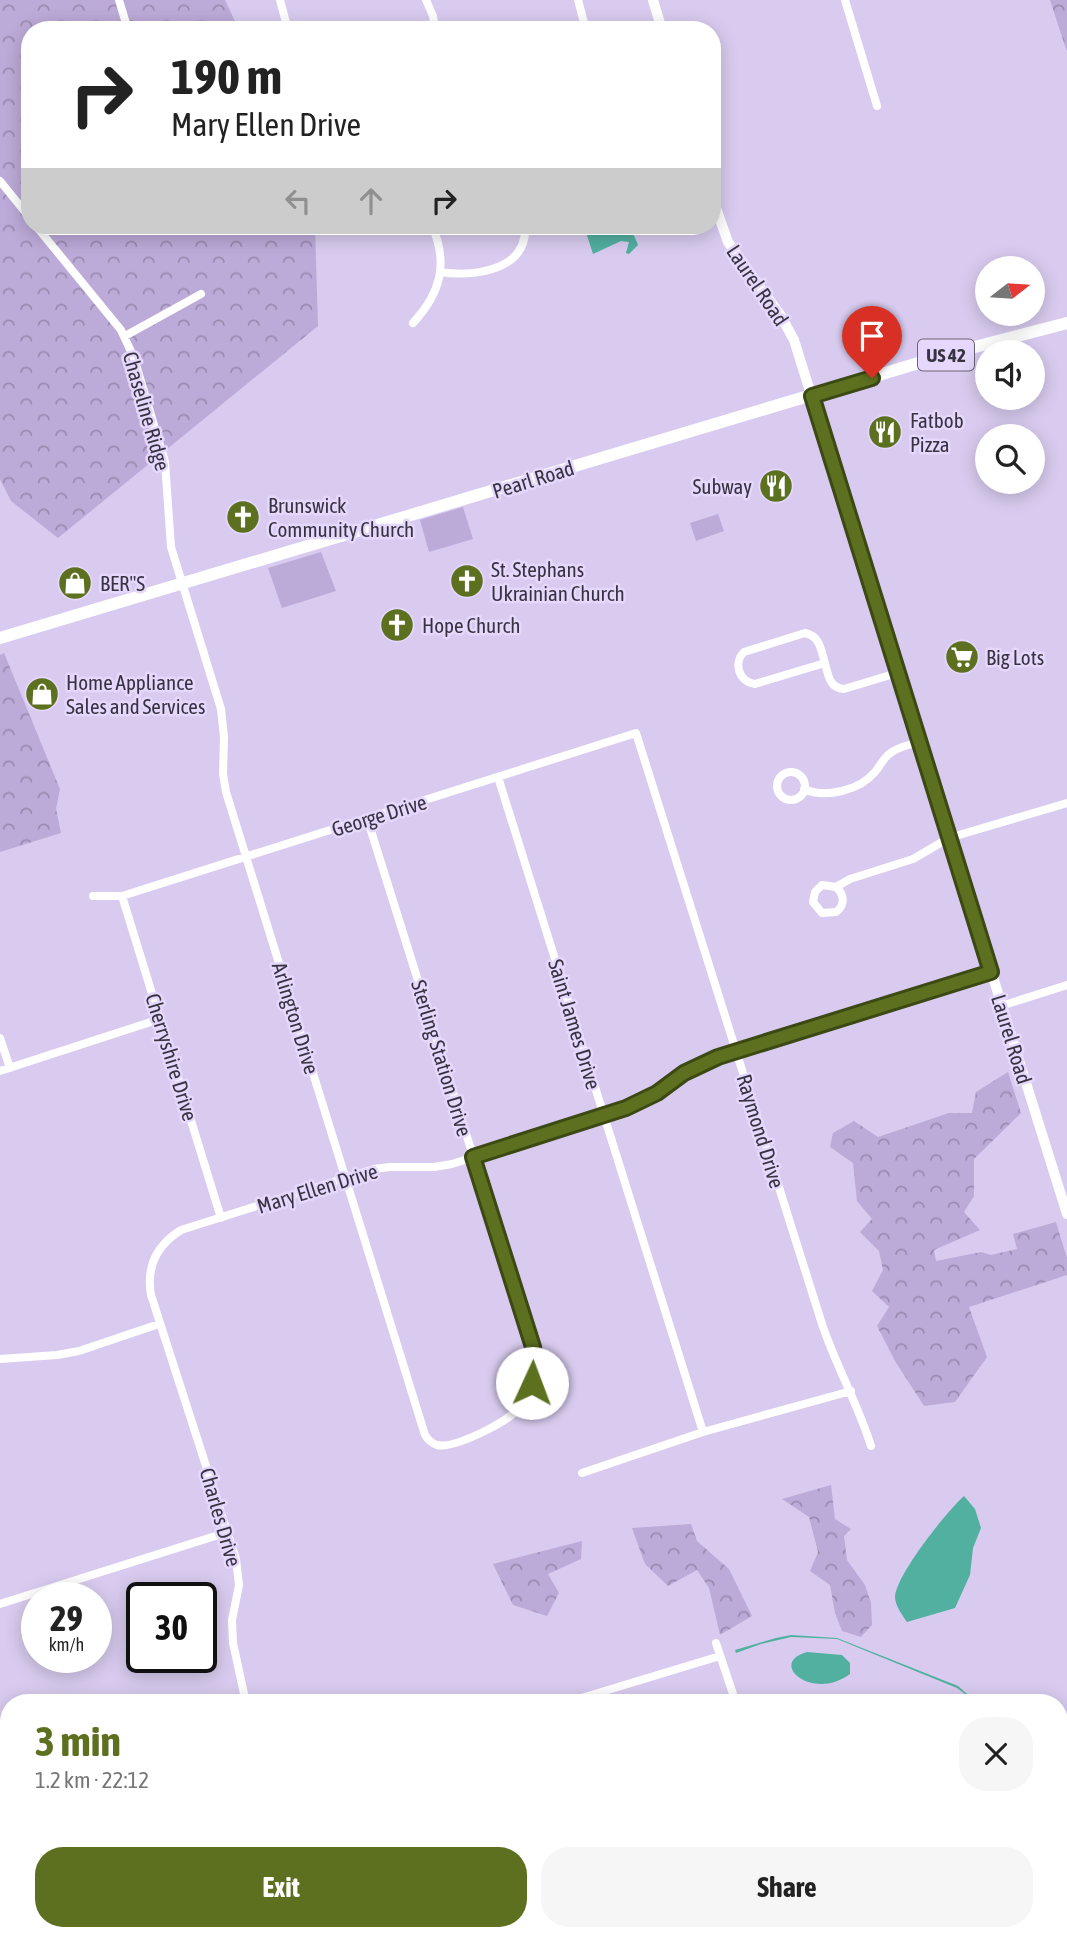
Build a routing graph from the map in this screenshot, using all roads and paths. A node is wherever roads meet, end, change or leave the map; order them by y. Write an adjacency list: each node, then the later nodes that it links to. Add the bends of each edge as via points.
1 (119, 0): 7 (street)
2 (280, 0): 8 (street)
3 (426, 0): 9 (street)
4 (578, 0): 10 (street)
5 (653, 0): 11 (street)
6 (845, 0): 12 (street)
7 (125, 21)
8 (286, 21)
9 (434, 21)
10 (584, 21)
11 (659, 21)
12 (877, 106)
13 (0, 181): 14 (street)
14 (21, 207)
15 (721, 225): 24 (street, Laurel Road, via 737,257 789,329)
16 (44, 235): 23 (street, Chaseline Ridge)
17 (435, 235): 19 (street)
18 (524, 235): 19 (street, via 509,262 472,274)
19 (440, 272): 21 (street, via 430,304)
20 (201, 294): 23 (street)
21 (413, 323)
22 (1067, 323): 24 (main road, Pearl Road / US 42)
23 (125, 336): 25 (street, Chaseline Ridge, via 165,462 169,534)
24 (812, 396): 25 (main road, Pearl Road / US 42); 28 (street, Laurel Road)
25 (182, 583): 26 (main road, Pearl Road / US 42); 36 (street, Arlington Drive, via 221,709 223,775)
26 (0, 638)
27 (825, 663): 27 (street, via 818,640 805,634 744,652 737,664 741,678 755,684); 28 (street, via 838,689)
28 (897, 673): 30 (street, Laurel Road)
29 (636, 733): 31 (street, George Drive); 45 (street, Raymond Drive)
30 (919, 742): 32 (street, via 888,755 857,786 830,793); 35 (street, Laurel Road)
31 (498, 777): 34 (street, George Drive); 48 (street, Saint James Drive)
32 (804, 789)
33 (1067, 803): 35 (street)
34 (367, 818): 36 (street, George Drive); 49 (street, Sterling Station Drive)
35 (949, 838): 37 (street, via 913,859); 40 (street, Laurel Road)
36 (246, 857): 39 (street, George Drive); 50 (street, Arlington Drive)
37 (836, 887)
38 (93, 896): 39 (street, George Drive)
39 (122, 896): 43 (street, Cherryshire Drive)
40 (991, 972): 42 (street, Laurel Road); 45 (street, Mary Ellen Drive)
41 (1067, 985): 42 (street)
42 (1001, 1006): 51 (street, Laurel Road)
43 (160, 1019): 46 (street); 52 (street, Cherryshire Drive)
44 (0, 1038): 46 (street)
45 (736, 1052): 48 (street, Mary Ellen Drive, via 701,1064 642,1101); 55 (street, Raymond Drive, via 829,1347)
46 (10, 1068): 47 (street)
47 (0, 1071)
48 (603, 1115): 49 (street, Mary Ellen Drive); 56 (street, Saint James Drive)
49 (473, 1157): 50 (street, Mary Ellen Drive, via 434,1167 390,1167); 57 (street, Sterling Station Drive, via 533,1347 534,1371 528,1395 502,1424)
50 (346, 1178): 52 (street, Mary Ellen Drive); 57 (street, Arlington Drive, via 425,1435)
51 (1067, 1214)
52 (221, 1218): 53 (street, Mary Ellen Drive, via 181,1230 157,1252 149,1284)
53 (159, 1324): 54 (street, via 79,1351); 60 (street, Charles Drive)
54 (0, 1359)
55 (851, 1391): 56 (street); 58 (street, Raymond Drive)
56 (703, 1432): 59 (street)
57 (435, 1445)
58 (871, 1446)
59 (582, 1473)
60 (228, 1532): 61 (street); 64 (street, Charles Drive, via 239,1585 233,1643)
61 (0, 1604)
62 (716, 1643): 63 (street)
63 (720, 1656): 65 (street); 66 (street)
64 (244, 1694)
65 (595, 1694)
66 (733, 1694)

